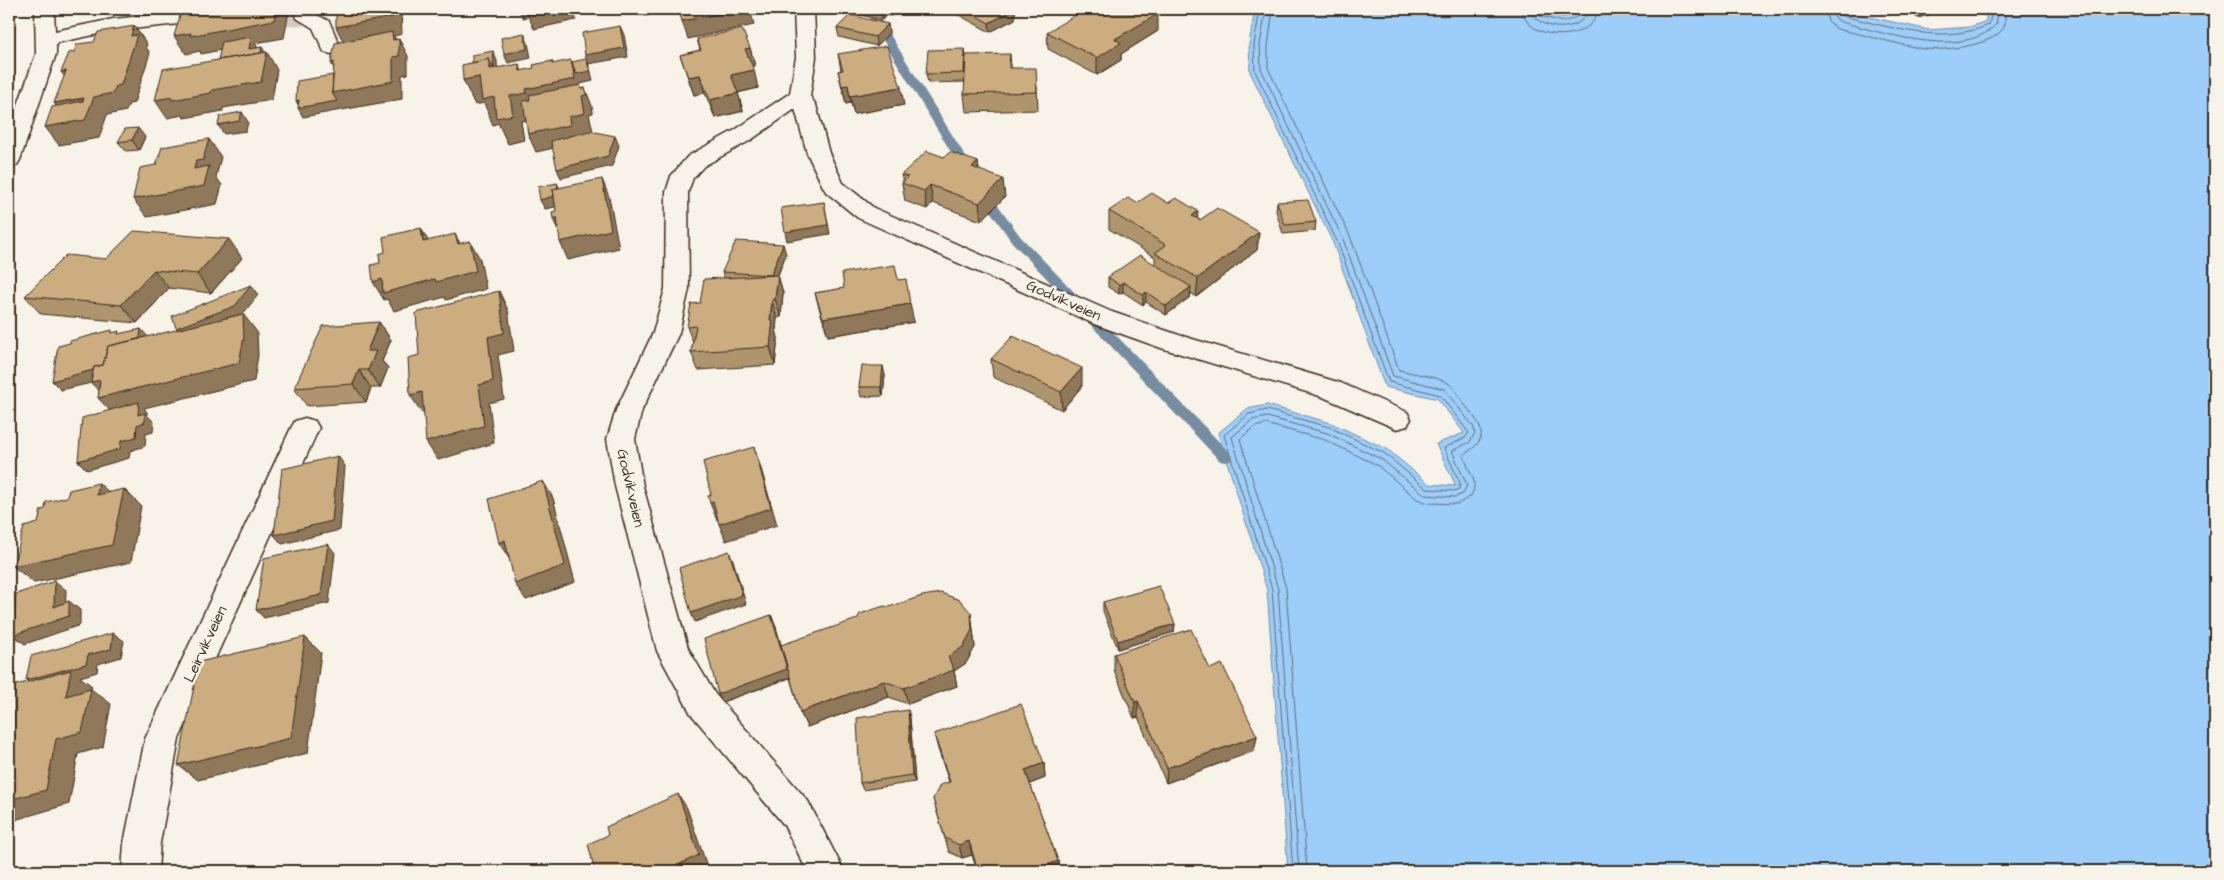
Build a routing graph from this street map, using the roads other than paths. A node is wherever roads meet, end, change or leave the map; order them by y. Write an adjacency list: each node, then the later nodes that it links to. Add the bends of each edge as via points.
1 (45, 9): 5 (street)
2 (804, 9): 7 (street, Godvikveien, via 806,57)
3 (233, 14): 5 (street, via 153,19)
4 (305, 15): 6 (street, via 322,26)
5 (46, 39): 8 (street, via 46,54)
6 (331, 48)
7 (800, 96): 9 (street, Godvikveien, via 818,153 834,187 866,213 1103,318 1170,342 1332,390); 12 (street, Godvikveien, via 743,135 696,161 682,176 677,192 677,288 666,332 628,410 620,439 629,486 673,651 703,704 796,813)
8 (9, 160)
9 (1397, 419)
10 (305, 428): 11 (street, Leirvikveien, via 162,739 142,843)
11 (140, 871)
12 (826, 871)

